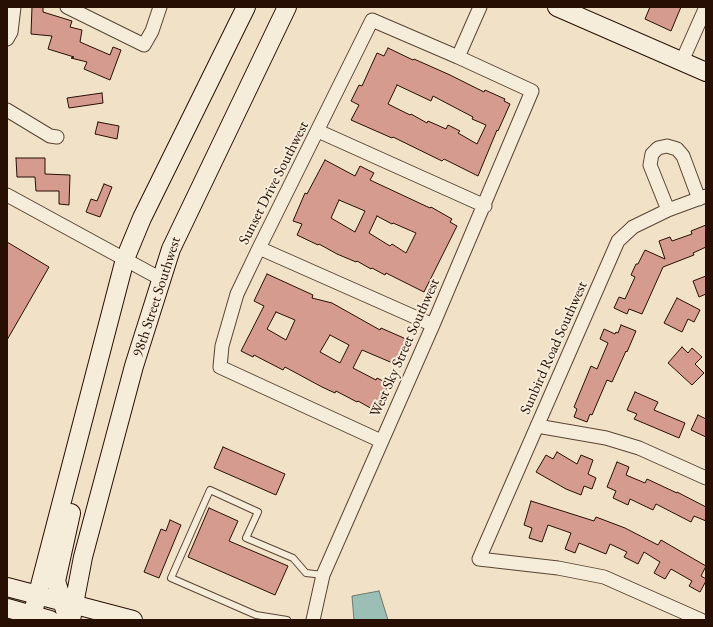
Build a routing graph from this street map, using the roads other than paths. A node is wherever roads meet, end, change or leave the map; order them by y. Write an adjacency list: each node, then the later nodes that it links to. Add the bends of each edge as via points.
1 (14, 7): 9 (street, via 11,32)
2 (67, 7): 3 (street, via 144,45)
3 (160, 7)
4 (246, 7): 21 (main road)
5 (286, 7): 22 (main road, 98th Street Southwest, via 171,248)
6 (480, 7): 10 (street)
7 (557, 7): 11 (main road)
8 (706, 8): 11 (street)
9 (7, 39)
10 (458, 57): 14 (street, Sunset Drive Southwest, via 372,20); 18 (street, West Sky Street Southwest, via 532,91)
11 (682, 62): 12 (main road)
12 (706, 72)
13 (7, 110): 15 (street, via 50,136)
14 (318, 131): 18 (street); 20 (street, Sunset Drive Southwest)
15 (57, 137)
16 (7, 195): 21 (street)
17 (702, 197): 19 (street, Sunbird Road Southwest); 19 (street, via 683,156 677,149 667,146 658,148 652,154 650,165)
18 (484, 206): 23 (street, West Sky Street Southwest)
19 (668, 210): 24 (street, Sunbird Road Southwest, via 633,227 618,241)
20 (259, 248): 23 (street); 25 (street, Sunset Drive Southwest, via 237,294 222,346 220,366)
21 (124, 259): 22 (street); 26 (main road)
22 (161, 279): 32 (main road, 98th Street Southwest, via 134,366)
23 (433, 325): 25 (street, West Sky Street Southwest)
24 (537, 426): 27 (street, via 606,438 639,448); 37 (street, Sunbird Road Southwest, via 478,559 558,568 604,577)
25 (381, 441): 28 (street, West Sky Street Southwest)
26 (74, 449): 30 (main road); 32 (main road, via 82,463 56,581)
27 (706, 478)
28 (323, 575): 35 (lane, via 306,573 293,558 246,538 258,512 210,490 171,578 256,615); 36 (street, West Sky Street Southwest)
29 (7, 587): 30 (main road)
30 (38, 595): 32 (main road); 33 (main road)
31 (7, 608): 33 (main road)
32 (69, 611): 34 (main road)
33 (39, 619)
34 (133, 620)
35 (287, 620)
36 (313, 620)
37 (701, 620)

